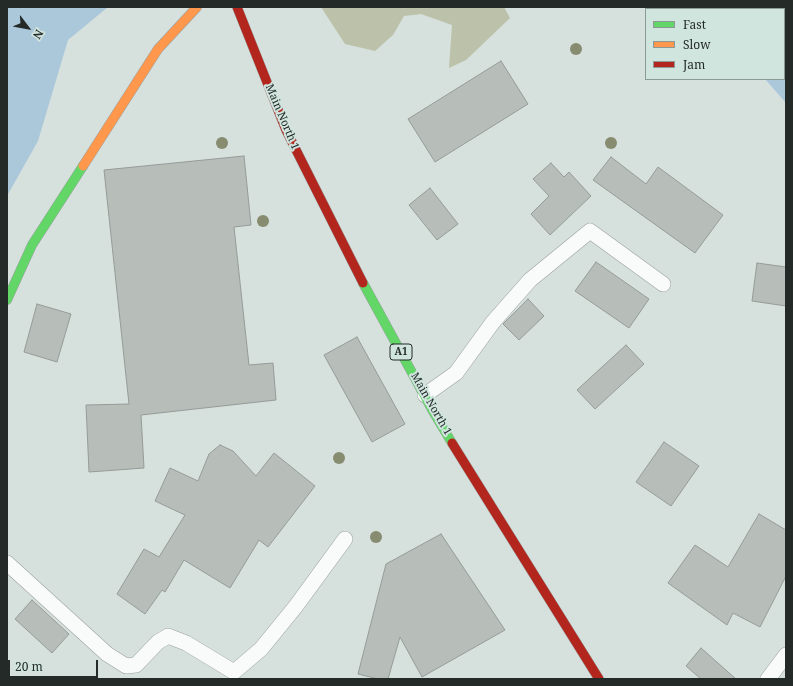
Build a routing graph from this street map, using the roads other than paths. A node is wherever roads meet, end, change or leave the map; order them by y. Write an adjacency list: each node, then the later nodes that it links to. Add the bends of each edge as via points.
1 (197, 7): 4 (main road, via 158,49 32,245)
2 (237, 7): 5 (main road, Main North 1 / A1, via 289,137 343,246)
3 (663, 284): 5 (lane, via 590,231 530,280 493,322 456,373)
4 (7, 300)
5 (425, 395): 9 (main road, Main North 1 / A1)
6 (345, 539): 7 (lane, via 286,618 260,649 234,672 186,643 168,636 158,642 136,665 126,666 107,654)
7 (7, 562)
8 (786, 655): 10 (lane)
9 (599, 679)
10 (768, 679)

